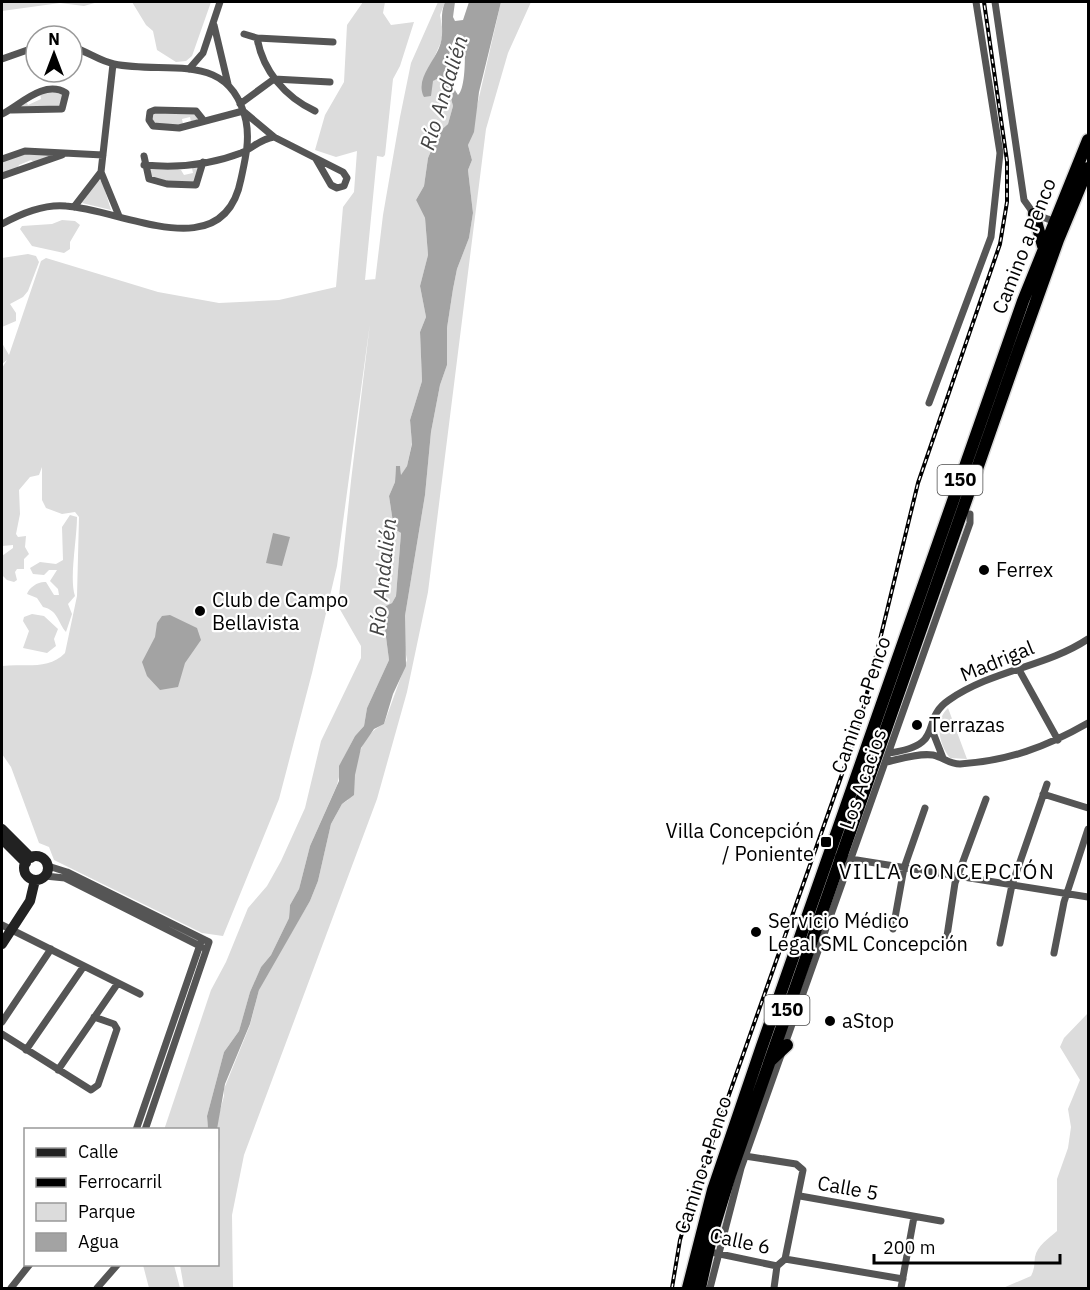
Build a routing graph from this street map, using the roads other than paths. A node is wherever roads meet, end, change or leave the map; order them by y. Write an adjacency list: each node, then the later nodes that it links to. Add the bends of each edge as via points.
1 (220, 2): 4 (street)
2 (976, 2): 40 (street, via 1000,153 996,210 992,237)
3 (995, 2): 35 (street, via 1023,195)
4 (213, 22): 12 (street, via 201,57); 15 (street)
5 (244, 34): 6 (street)
6 (257, 38): 7 (street); 13 (street)
7 (333, 42)
8 (24, 52): 10 (street)
9 (84, 52): 11 (street)
10 (2, 59)
11 (113, 64): 12 (street); 25 (street)
12 (189, 69): 15 (street, via 208,71)
13 (274, 79): 14 (street); 16 (street); 18 (street, via 294,99)
14 (330, 82)
15 (229, 87): 16 (street)
16 (241, 108): 20 (street); 21 (street); 23 (street)
17 (12, 110): 17 (street, via 62,109 66,93 38,92 25,97); 19 (street)
18 (315, 111)
19 (2, 114)
20 (204, 121): 20 (street, via 175,129 153,126 149,120 150,112 155,110 196,111)
21 (274, 137): 23 (street, via 258,141); 28 (street)
22 (1089, 140): 38 (highway, Camino a Penco / 150)
23 (247, 150): 29 (street); 36 (street, via 236,202 218,221 192,228 161,226)
24 (62, 155): 25 (street); 27 (street, via 25,151); 33 (street)
25 (103, 155): 31 (street)
26 (144, 156): 30 (street)
27 (2, 159)
28 (316, 159): 28 (street, via 343,172 344,186 331,185)
29 (203, 162): 30 (street, via 175,168); 30 (street, via 199,182 193,186 150,180)
30 (144, 165)
31 (101, 172): 34 (street); 36 (street)
32 (1088, 172): 38 (highway, Camino a Penco / 150)
33 (2, 176)
34 (74, 207): 36 (street); 37 (street, via 41,209)
35 (1034, 214): 38 (street); 39 (highway)
36 (119, 216)
37 (2, 224)
38 (1059, 224): 39 (highway, Camino a Penco / 150); 41 (highway, Camino a Penco / 150)
39 (1043, 247): 58 (highway, Camino a Penco / 150)
40 (929, 403)
41 (967, 508): 47 (street, Los Acacios, via 970,523); 49 (highway, Camino a Penco / 150)
42 (1089, 639): 43 (street, Madrigal)
43 (1018, 668): 45 (street, Madrigal, via 947,701); 46 (street)
44 (1089, 723): 46 (street)
45 (932, 730): 47 (street, Madrigal, via 918,746); 48 (street)
46 (1058, 740): 48 (street, via 1030,753 993,761 960,765)
47 (887, 758): 48 (street, via 923,755); 49 (highway); 58 (street, Los Acacios)
48 (944, 759)
49 (873, 764): 58 (highway, Camino a Penco / 150)
50 (1047, 784): 51 (street)
51 (1043, 794): 54 (street); 63 (street)
52 (986, 799): 62 (street)
53 (925, 808): 60 (street)
54 (1089, 808)
55 (2, 829): 59 (street)
56 (1089, 829): 64 (street)
57 (2, 839): 59 (street)
58 (841, 857): 60 (street); 74 (highway, Camino a Penco / 150); 76 (street, Los Acacios); 92 (highway, Camino a Penco / 150, via 719,1170)
59 (29, 861): 61 (street, via 40,857); 61 (street, via 26,874)
60 (904, 868): 62 (street); 67 (street)
61 (43, 874): 66 (street, via 30,901); 69 (street, via 65,878)
62 (957, 877): 63 (street); 68 (street)
63 (1012, 885): 64 (street); 71 (street)
64 (1066, 894): 65 (street); 73 (street)
65 (1089, 897)
66 (6, 927): 70 (street); 72 (street)
67 (893, 929)
68 (946, 936)
69 (200, 943): 86 (street); 87 (street, via 208,946)
70 (2, 944)
71 (1000, 944)
72 (51, 949): 75 (street); 80 (street)
73 (1054, 953)
74 (805, 958): 76 (highway); 84 (highway, Camino a Penco / 150)
75 (84, 966): 77 (street); 83 (street)
76 (809, 980): 82 (street, Los Acacios)
77 (118, 983): 78 (street); 79 (street)
78 (140, 994)
79 (94, 1017): 85 (street); 85 (street, via 117,1028 97,1087 89,1090)
80 (2, 1022)
81 (2, 1034): 83 (street)
82 (787, 1045): 84 (highway); 88 (street, Los Acacios)
83 (26, 1050): 85 (street)
84 (768, 1063): 92 (highway, Camino a Penco / 150)
85 (58, 1070)
86 (137, 1128)
87 (146, 1128)
88 (745, 1156): 89 (street, Calle 5, via 801,1167); 92 (street, Los Acacios)
89 (800, 1196): 90 (street, Calle 5); 93 (street)
90 (914, 1217): 91 (street, Calle 5); 97 (street)
91 (941, 1221)
92 (707, 1251): 96 (street, Calle 6); 100 (highway, Camino a Penco / 150); 101 (highway, Camino a Penco / 150); 102 (street, Los Acacios)
93 (785, 1259): 96 (street); 97 (street)
94 (28, 1266): 98 (street)
95 (116, 1266): 99 (street)
96 (777, 1266): 103 (street)
97 (903, 1279): 104 (street)
98 (11, 1288)
99 (97, 1288)
100 (688, 1288)
101 (700, 1288)
102 (710, 1288)
103 (774, 1288)
104 (901, 1288)

